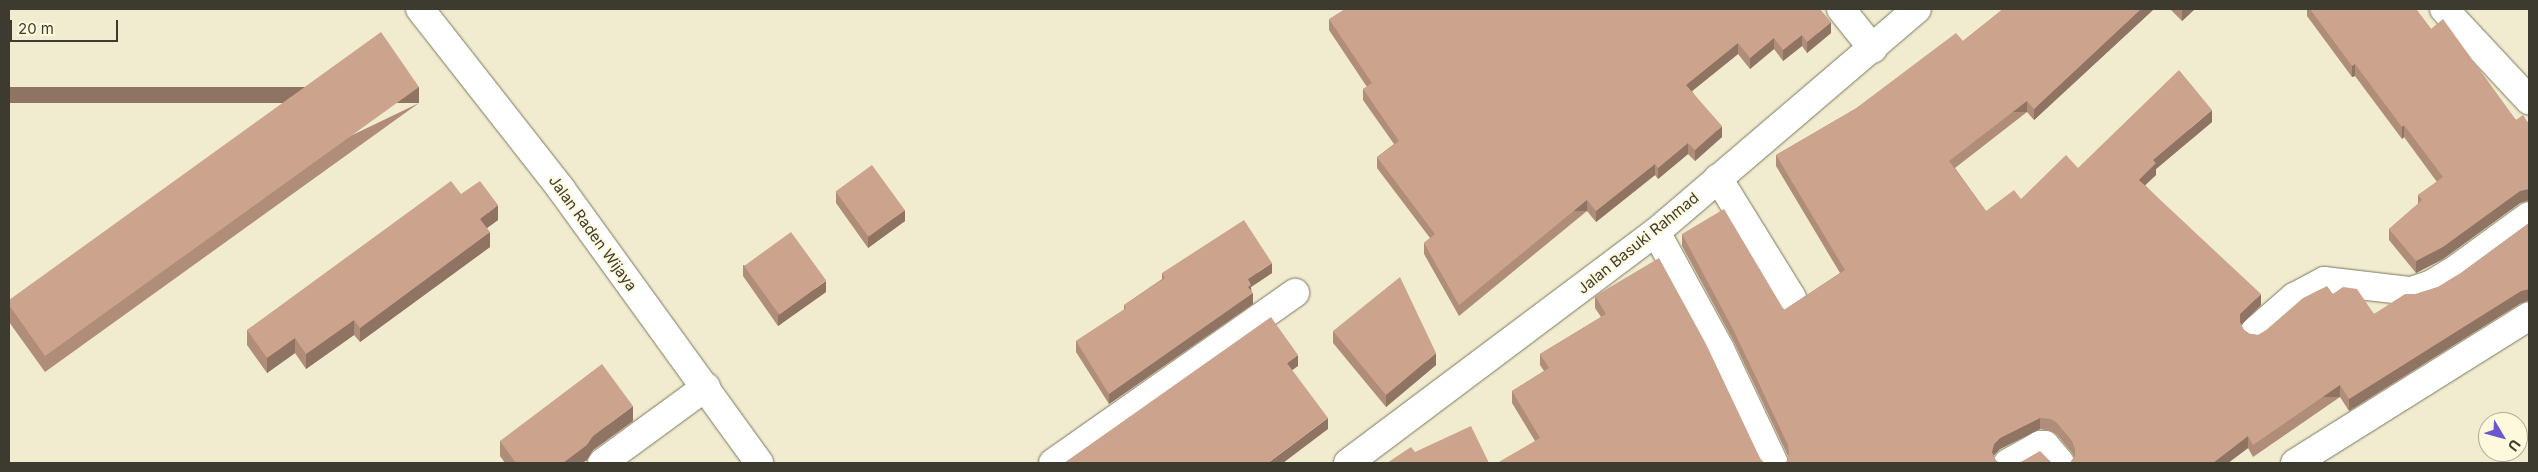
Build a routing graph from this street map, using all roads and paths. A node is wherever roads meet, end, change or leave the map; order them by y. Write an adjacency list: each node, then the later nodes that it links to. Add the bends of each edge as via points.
1 (420, 9): 14 (main road, Jalan Raden Wijaya, via 561,189)
2 (1841, 9): 5 (main road)
3 (1917, 9): 5 (main road, Jalan Basuki Rahmad)
4 (2444, 9): 6 (main road)
5 (1873, 49): 7 (main road, Jalan Basuki Rahmad)
6 (2529, 100)
7 (1718, 178): 9 (main road, Jalan Basuki Rahmad); 11 (main road)
8 (2529, 216): 13 (main road, via 2430,285 2411,291 2324,281 2294,297)
9 (1656, 232): 18 (main road, Jalan Basuki Rahmad); 19 (main road, via 1720,349)
10 (1294, 294): 17 (main road)
11 (1792, 298)
12 (2529, 316): 22 (main road)
13 (2255, 331)
14 (706, 387): 15 (main road); 16 (main road, Jalan Raden Wijaya)
15 (602, 463)
16 (759, 463)
17 (1053, 463)
18 (1348, 463)
19 (1774, 463)
20 (2008, 463): 21 (main road, via 2040,445 2046,445)
21 (2060, 463)
22 (2295, 463)

